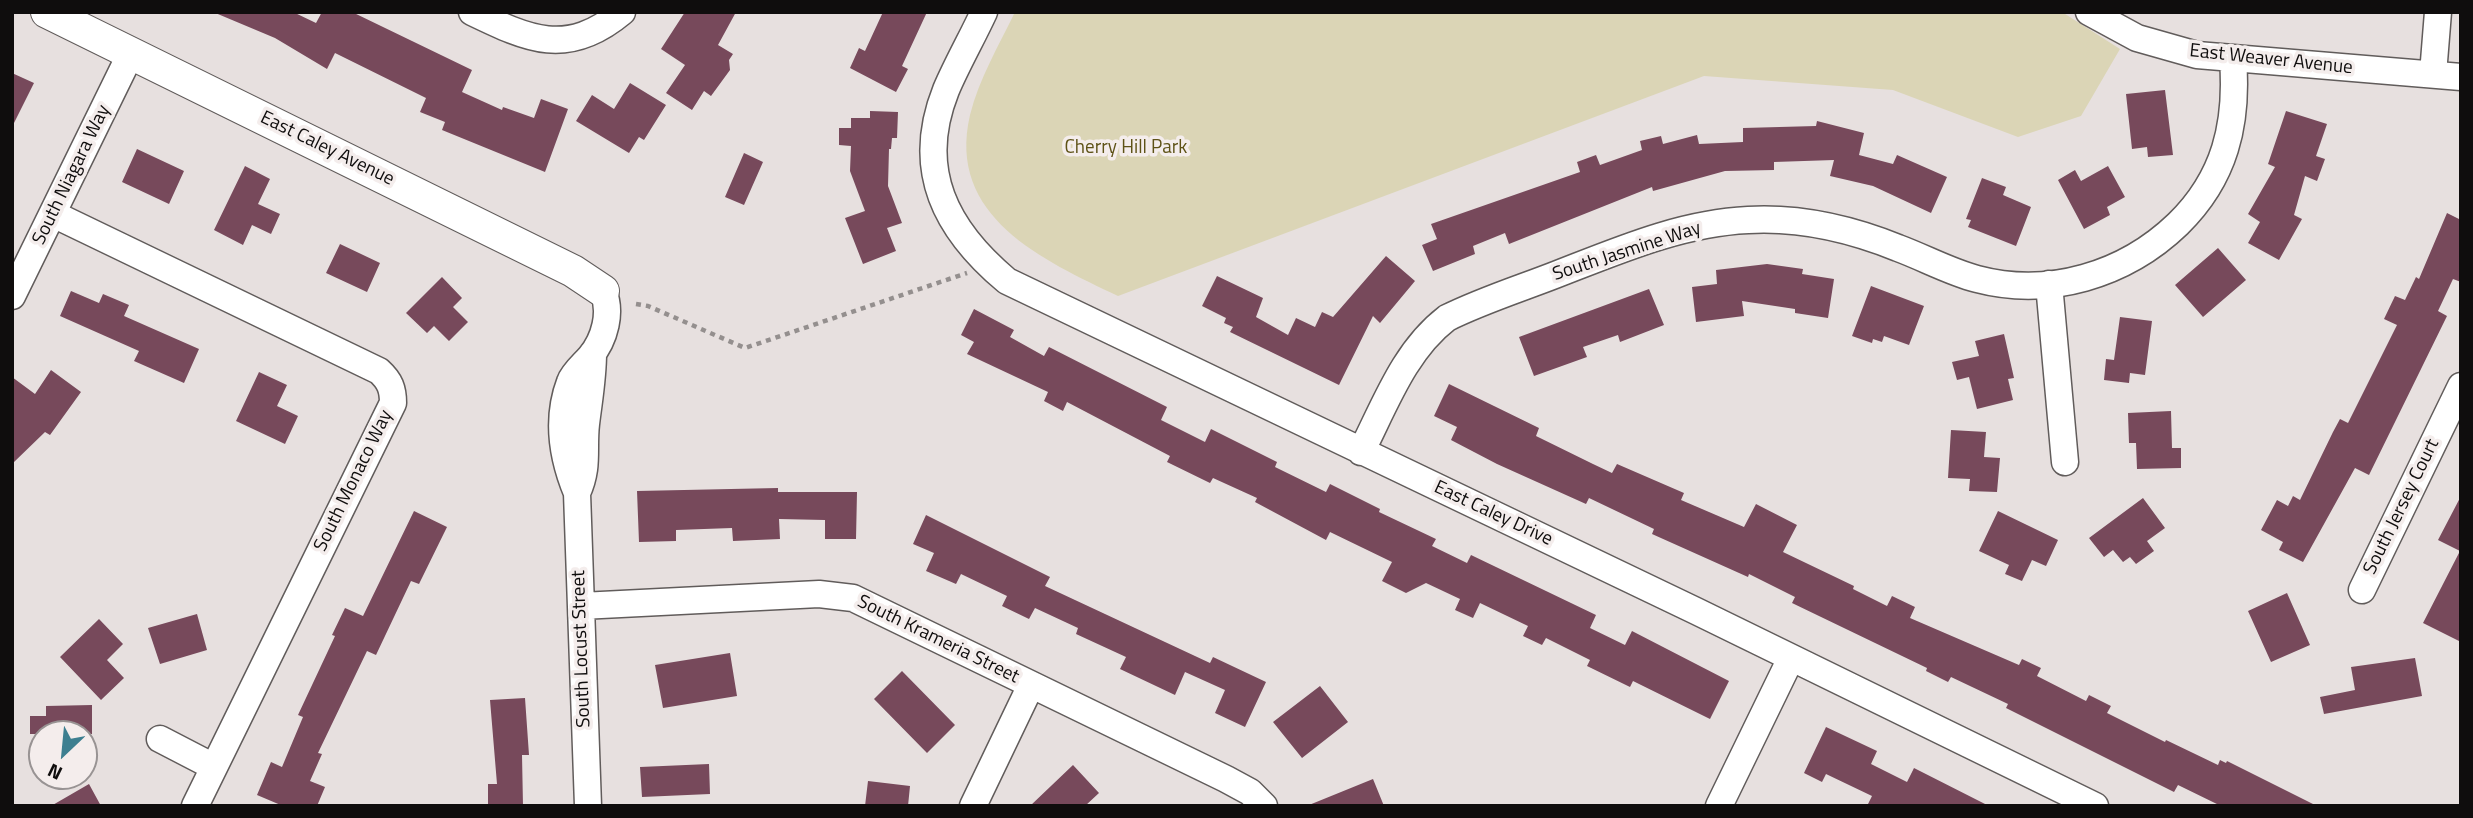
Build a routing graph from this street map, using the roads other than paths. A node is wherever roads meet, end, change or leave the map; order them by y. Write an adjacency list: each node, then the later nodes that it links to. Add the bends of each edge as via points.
1 (47, 12): 7 (street, East Caley Avenue)
2 (472, 12): 3 (street, via 522,36 559,40 601,28)
3 (622, 12)
4 (985, 12): 16 (street, East Caley Drive, via 946,91 934,141 936,176 958,232 1007,281)
5 (2089, 12): 8 (street, East Weaver Avenue, via 2165,48)
6 (2438, 12): 9 (street)
7 (131, 53): 11 (street, South Niagara Way); 13 (street, East Caley Avenue, via 567,267)
8 (2234, 60): 9 (street, East Weaver Avenue); 12 (street, South Jasmine Way, via 2230,140 2206,191 2188,215 2143,254 2111,270)
9 (2432, 74): 10 (street, East Weaver Avenue)
10 (2461, 77)
11 (53, 214): 14 (street, South Niagara Way); 23 (street, South Monaco Way, via 379,371 393,391 393,403)
12 (2049, 284): 16 (street, South Jasmine Way, via 2005,285 1975,278 1851,231 1801,222 1749,220 1693,228 1632,246 1447,318 1410,354); 17 (street)
13 (603, 291): 19 (street, South Locust Street, via 608,312 593,353 585,474 577,492)
14 (12, 296)
15 (2461, 386): 18 (street, South Jersey Court)
16 (1361, 452): 20 (street, East Caley Drive)
17 (2065, 462)
18 (2362, 590)
19 (581, 607): 21 (street, South Krameria Street, via 836,594 873,605); 25 (street, South Locust Street)
20 (1791, 658): 28 (street); 29 (street, East Caley Drive)
21 (1031, 685): 26 (street); 27 (street, South Krameria Street, via 1226,779)
22 (160, 739): 23 (street)
23 (214, 767): 24 (street, South Monaco Way)
24 (195, 806)
25 (588, 806)
26 (974, 806)
27 (1264, 806)
28 (1719, 806)
29 (2095, 806)

